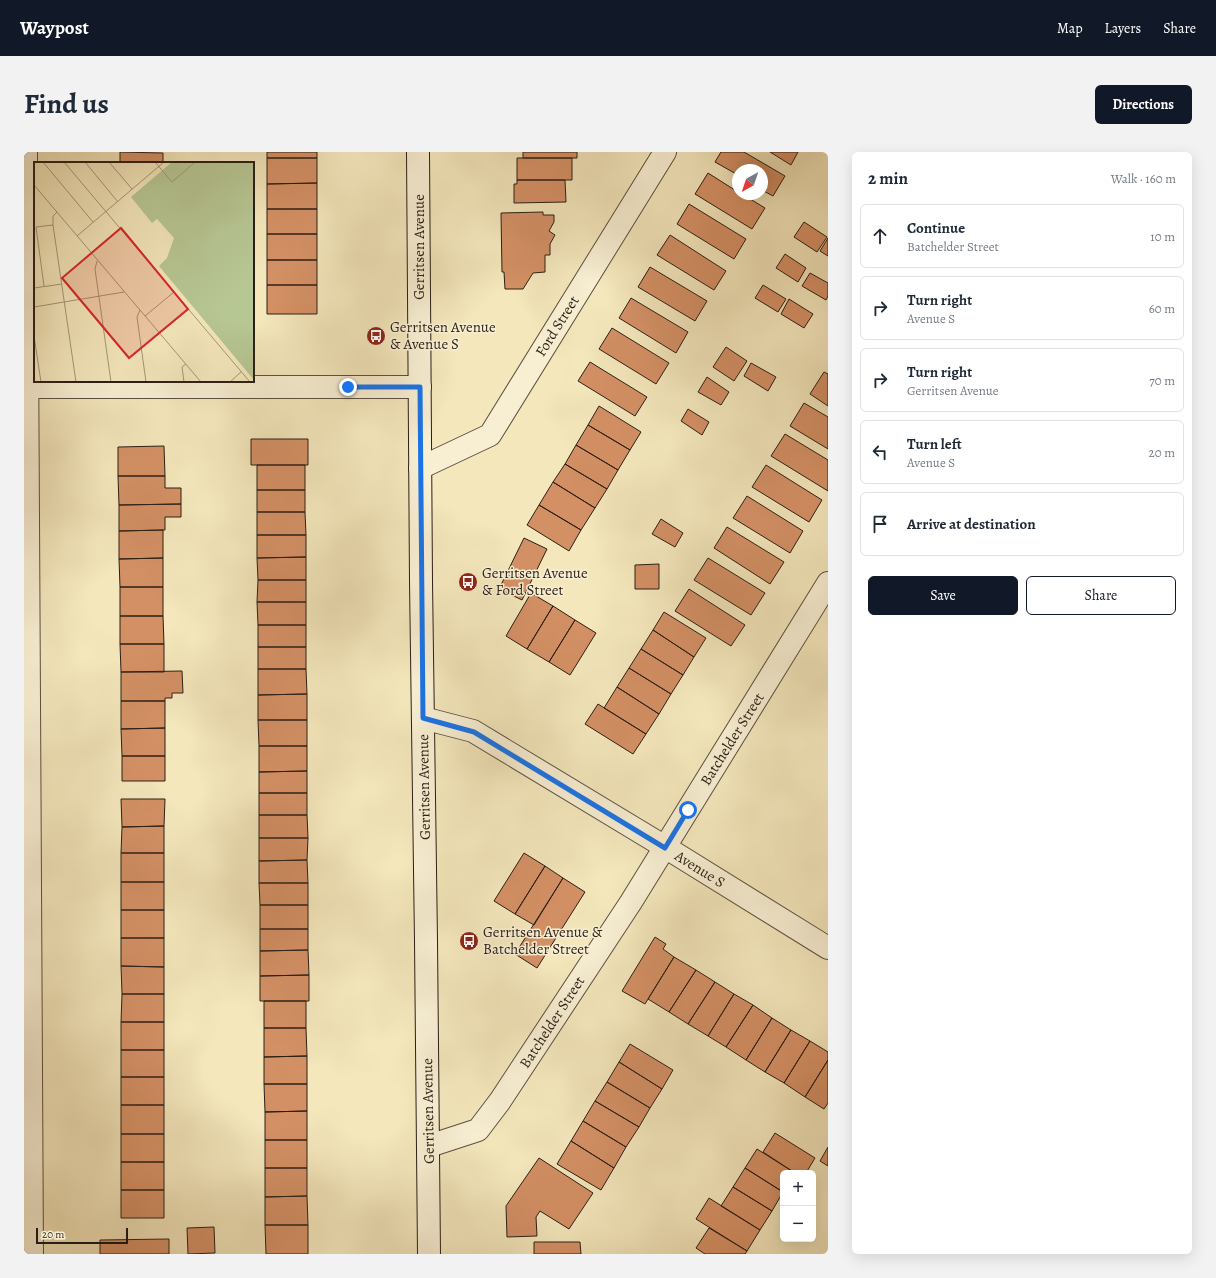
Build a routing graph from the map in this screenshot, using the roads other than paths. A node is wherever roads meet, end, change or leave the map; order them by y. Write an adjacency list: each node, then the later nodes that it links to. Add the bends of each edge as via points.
1 (26, 152): 4 (street)
2 (418, 152): 5 (street, Gerritsen Avenue)
3 (665, 152): 6 (street, Ford Street, via 490,435)
4 (28, 387): 5 (street); 12 (street)
5 (420, 387): 6 (street, Gerritsen Avenue)
6 (420, 468): 8 (street, Gerritsen Avenue)
7 (828, 583): 9 (street, Batchelder Street)
8 (423, 718): 9 (street, Avenue S, via 474,732); 11 (street, Gerritsen Avenue)
9 (665, 848): 10 (street, Avenue S); 11 (street, Batchelder Street, via 500,1102 478,1130)
10 (828, 948)
11 (429, 1146): 13 (street, Gerritsen Avenue)
12 (32, 1254)
13 (429, 1254)

